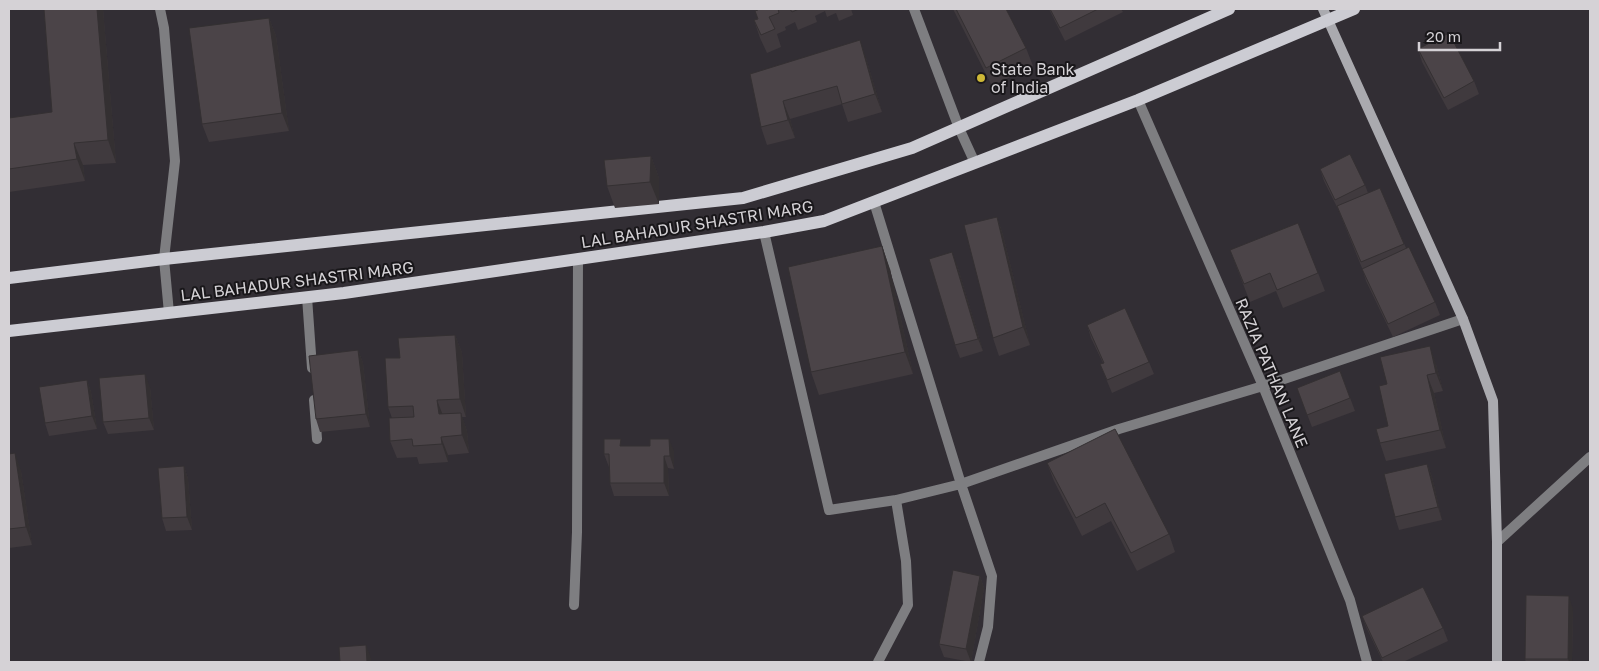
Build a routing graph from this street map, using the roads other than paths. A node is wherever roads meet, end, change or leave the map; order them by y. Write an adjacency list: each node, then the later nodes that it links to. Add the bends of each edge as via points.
1 (160, 9): 11 (street, via 175,161)
2 (914, 9): 7 (street)
3 (1229, 9): 7 (main road, LAL BAHADUR SHASTRI MARG)
4 (1354, 9): 5 (main road, LAL BAHADUR SHASTRI MARG)
5 (1326, 14): 6 (main road, LAL BAHADUR SHASTRI MARG); 16 (street)
6 (1138, 100): 8 (main road, LAL BAHADUR SHASTRI MARG); 18 (street, RAZIA PATHAN LANE)
7 (959, 128): 8 (street); 11 (main road, LAL BAHADUR SHASTRI MARG, via 912,148 743,198)
8 (974, 163): 9 (main road, LAL BAHADUR SHASTRI MARG)
9 (874, 202): 10 (main road, LAL BAHADUR SHASTRI MARG, via 824,221); 21 (street)
10 (764, 232): 12 (main road, LAL BAHADUR SHASTRI MARG); 22 (street, via 829,510)
11 (164, 259): 13 (main road, LAL BAHADUR SHASTRI MARG); 15 (street)
12 (578, 259): 14 (main road, LAL BAHADUR SHASTRI MARG); 24 (street, via 578,532)
13 (9, 278)
14 (307, 297): 15 (main road, LAL BAHADUR SHASTRI MARG); 19 (street)
15 (168, 313): 17 (main road, LAL BAHADUR SHASTRI MARG)
16 (1463, 319): 18 (street); 23 (street, via 1493,401)
17 (9, 331)
18 (1263, 386): 21 (street, via 1119,429); 27 (street, RAZIA PATHAN LANE, via 1350,600)
19 (317, 439)
20 (1590, 457): 23 (street)
21 (961, 484): 22 (street); 26 (street, via 992,576 988,626)
22 (896, 500): 25 (street, via 906,561 908,605)
23 (1497, 542): 28 (street)
24 (574, 605)
25 (878, 662)
26 (980, 662)
27 (1367, 662)
28 (1498, 662)

